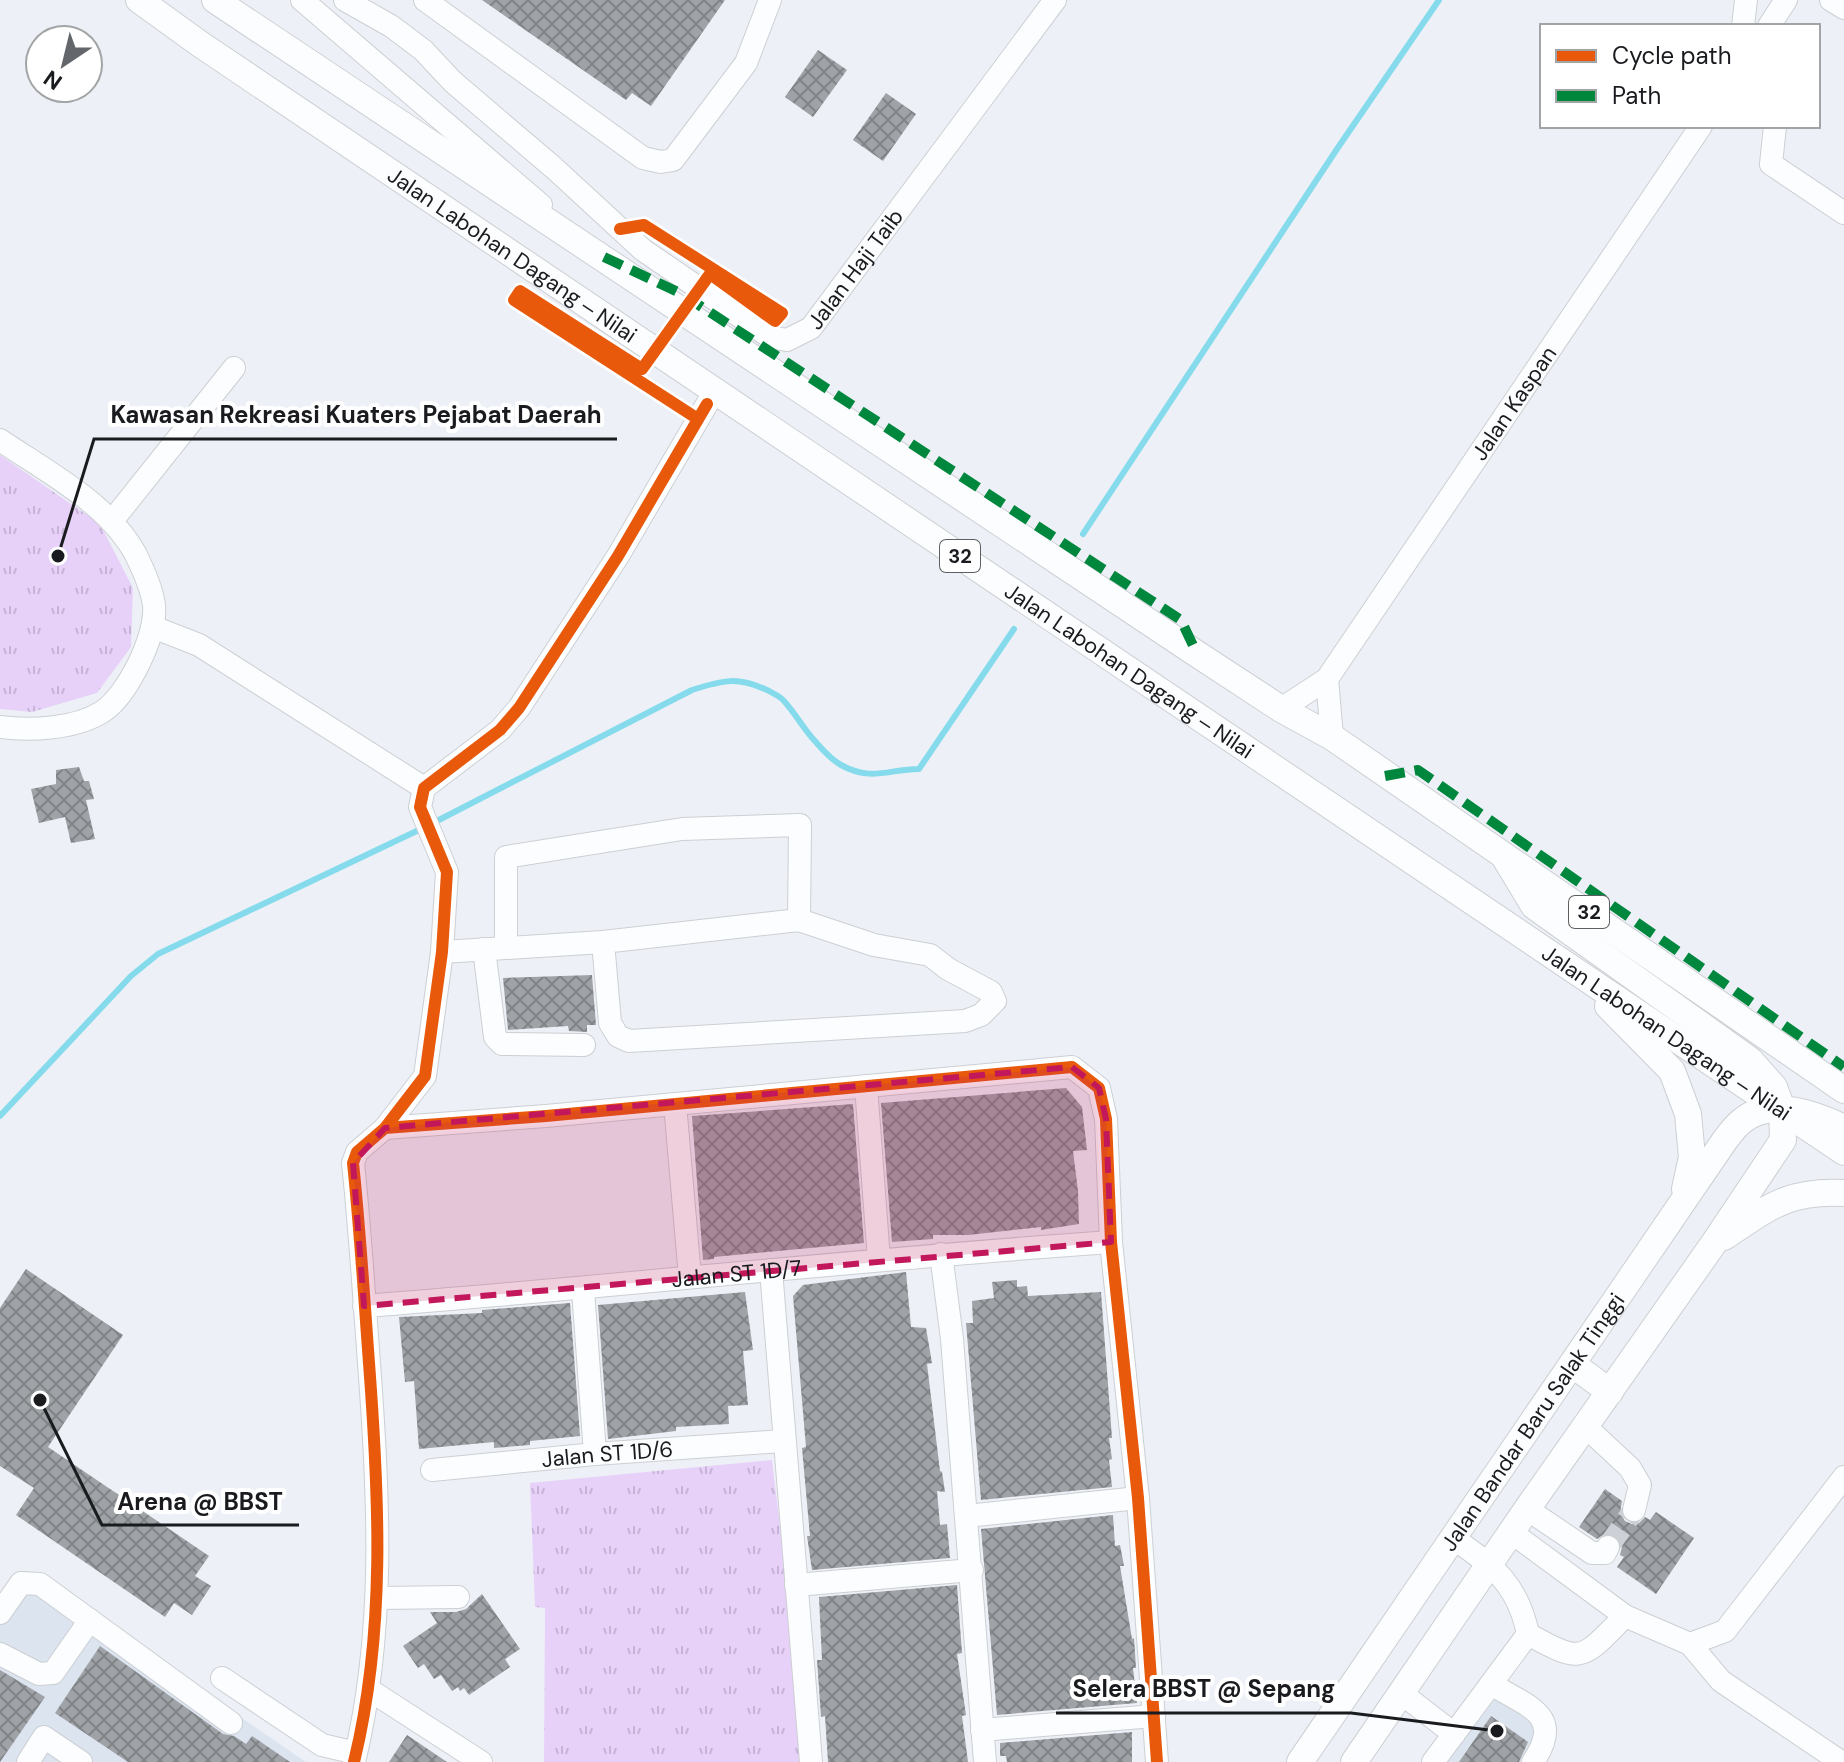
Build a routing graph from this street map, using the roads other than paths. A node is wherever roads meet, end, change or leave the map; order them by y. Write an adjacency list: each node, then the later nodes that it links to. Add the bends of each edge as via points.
1 (139, 0): 33 (main road, Jalan Labohan Dagang ‒ Nilai / 32)
2 (215, 0): 20 (main road, 32)
3 (345, 0): 15 (street, Jalan Haji Taib, via 423,50)
4 (425, 0): 5 (street, via 643,158 661,162 673,160 746,63)
5 (770, 0)
6 (1055, 0): 15 (street, Jalan Haji Taib, via 811,328 787,340 770,337 643,250)
7 (1746, 0): 12 (street)
8 (1788, 0): 13 (street); 14 (street)
9 (1831, 0): 11 (street)
10 (305, 1): 16 (street)
11 (1844, 8)
12 (1743, 24)
13 (1770, 24)
14 (1786, 24)
15 (453, 82): 16 (street, via 419,69 410,74 413,93)
16 (437, 116): 20 (street)
17 (1700, 128): 26 (street, Jalan Kaspan)
18 (1775, 128): 19 (street, via 1771,164)
19 (1844, 213)
20 (604, 257): 27 (main road, 32)
21 (234, 368): 24 (street)
22 (707, 404): 30 (street, via 618,556 519,708 500,730)
23 (0, 440): 24 (street)
24 (112, 521): 25 (street, via 136,554 154,604)
25 (153, 627): 28 (street, via 128,686 101,712 67,725); 30 (street, via 199,645)
26 (1327, 679): 27 (street); 29 (street)
27 (1281, 709): 29 (main road, 32)
28 (0, 727)
29 (1332, 737): 31 (main road, 32)
30 (424, 788): 36 (street, via 420,807 447,872)
31 (1502, 852): 39 (main road, 32); 41 (main road, via 1534,906 1750,1060 1774,1087)
32 (799, 920): 34 (street); 34 (street, via 874,945 930,955 991,992 995,1001 965,1021 629,1041 610,1023); 35 (street, via 800,825 682,829 506,857)
33 (1516, 931): 41 (main road, Jalan Labohan Dagang ‒ Nilai / 32); 46 (main road, via 1606,1003 1672,1071 1688,1114 1692,1157)
34 (603, 942): 35 (street)
35 (495, 948): 36 (street); 37 (street, via 495,1037 502,1044)
36 (442, 952): 42 (street, via 425,1076)
37 (584, 1045)
38 (866, 1086): 40 (street); 47 (street, via 1072,1067 1099,1088 1106,1119); 50 (street)
39 (1844, 1090)
40 (675, 1104): 42 (street); 52 (street)
41 (1782, 1109): 43 (main road); 44 (main road, Jalan Labohan Dagang ‒ Nilai / 32); 46 (main road, Jalan Bandar Baru Salak Tinggi, via 1756,1112 1742,1120); 48 (main road, via 1783,1140)
42 (385, 1128): 54 (street, via 357,1152 353,1163)
43 (1844, 1128)
44 (1844, 1152)
45 (1844, 1193): 48 (main road, via 1818,1192 1777,1202)
46 (1682, 1200): 55 (main road, Jalan Bandar Baru Salak Tinggi)
47 (1111, 1242): 49 (street, Jalan ST 1D/7); 62 (street)
48 (1714, 1243): 56 (main road)
49 (941, 1254): 50 (street, Jalan ST 1D/7); 65 (street)
50 (879, 1260): 51 (street, Jalan ST 1D/7)
51 (771, 1270): 52 (street, Jalan ST 1D/7); 58 (street)
52 (690, 1277): 53 (street, Jalan ST 1D/7)
53 (583, 1290): 54 (street, Jalan ST 1D/7); 59 (street)
54 (364, 1306): 73 (street, via 377,1475)
55 (1572, 1364): 56 (main road); 67 (main road, Jalan Bandar Baru Salak Tinggi)
56 (1610, 1392): 57 (main road)
57 (1586, 1427): 63 (main road); 64 (street, via 1630,1468 1640,1485)
58 (783, 1441): 59 (street, Jalan ST 1D/6); 71 (street)
59 (595, 1454): 60 (street, Jalan ST 1D/6)
60 (432, 1470)
61 (1844, 1477): 78 (street, via 1725,1631)
62 (1138, 1498): 65 (street); 84 (street)
63 (1527, 1509): 66 (main road); 68 (street, via 1592,1553 1605,1553)
64 (1634, 1510)
65 (967, 1516): 70 (street)
66 (1511, 1532): 69 (main road); 75 (street)
67 (1454, 1539): 69 (street); 96 (main road, Jalan Bandar Baru Salak Tinggi)
68 (1608, 1547)
69 (1490, 1563): 77 (street, via 1515,1594); 83 (main road)
70 (972, 1570): 71 (street); 86 (street)
71 (796, 1585): 93 (street)
72 (458, 1597): 73 (street)
73 (378, 1598): 82 (street)
74 (0, 1613): 76 (street, via 21,1583 40,1584)
75 (1625, 1616): 77 (street, via 1581,1655 1563,1654); 78 (street)
76 (90, 1620): 79 (street, via 53,1673 39,1674); 85 (street)
77 (1528, 1634): 81 (street)
78 (1690, 1644): 100 (street, via 1721,1681)
79 (0, 1654)
80 (222, 1678): 88 (street)
81 (1491, 1684): 87 (street); 99 (street, via 1538,1714 1546,1728 1546,1743)
82 (368, 1689): 89 (street); 92 (street)
83 (1401, 1693): 87 (street); 97 (main road)
84 (1154, 1716): 86 (street); 95 (street)
85 (231, 1723)
86 (982, 1730): 94 (street)
87 (1454, 1734): 98 (street)
88 (319, 1754): 89 (street)
89 (355, 1757)
90 (28, 1762): 91 (street, via 44,1737)
91 (81, 1762)
92 (481, 1762)
93 (811, 1762)
94 (985, 1762)
95 (1157, 1762)
96 (1300, 1762)
97 (1354, 1762)
98 (1433, 1762)
99 (1533, 1762)
100 (1841, 1762)

